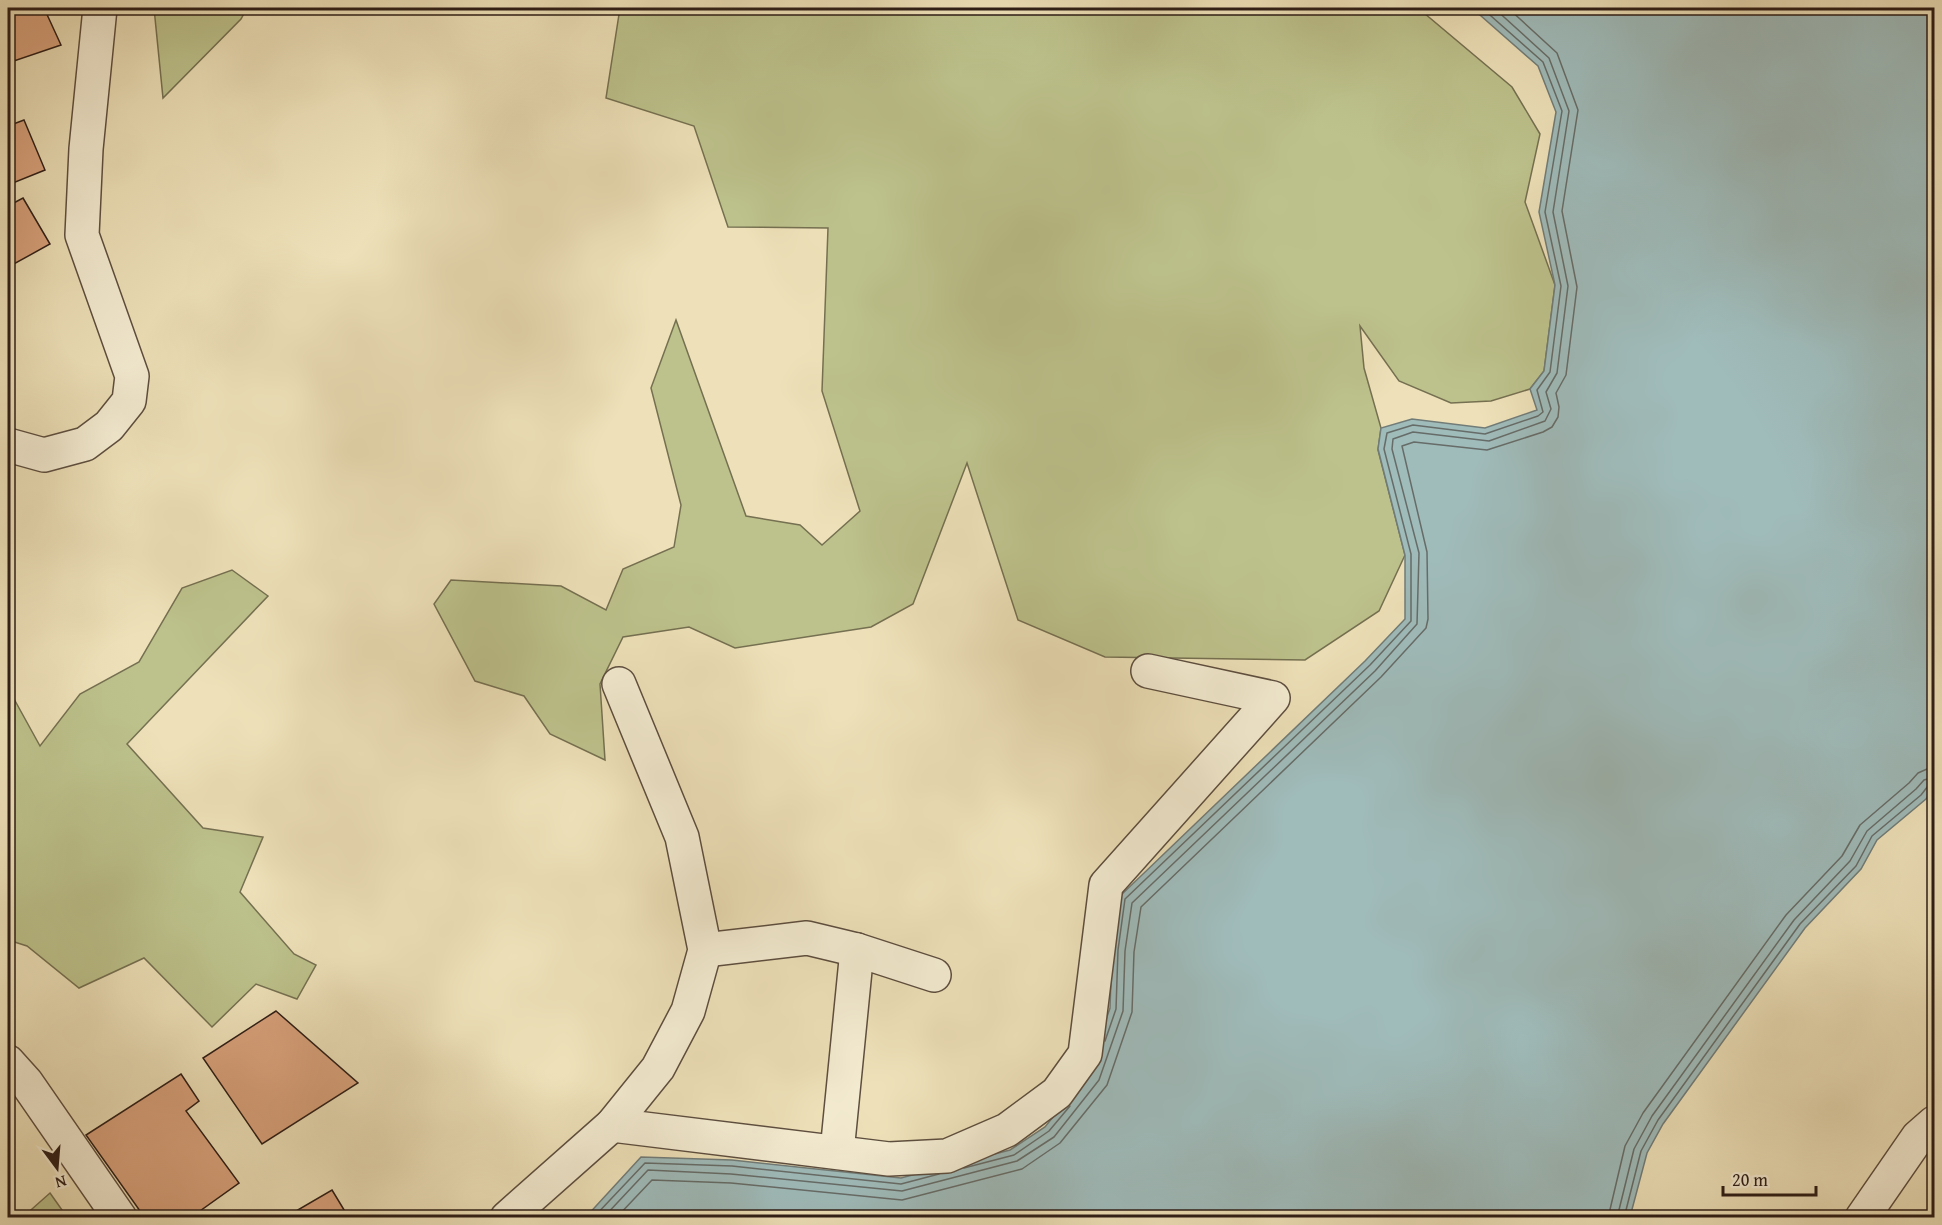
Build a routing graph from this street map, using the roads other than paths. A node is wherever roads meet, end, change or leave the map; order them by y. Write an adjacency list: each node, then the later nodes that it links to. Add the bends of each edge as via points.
1 (100, 8): 2 (street, via 82,235 132,376 129,401 109,426 85,444 44,455)
2 (8, 446)
3 (1148, 671): 11 (street, via 1273,698 1106,885 1085,1054 1057,1093 1007,1130 947,1156 888,1159)
4 (619, 684): 5 (street, via 682,837)
5 (705, 950): 6 (street, via 807,938); 10 (street, via 688,1011 658,1068)
6 (857, 950): 7 (street); 11 (street)
7 (934, 975)
8 (8, 1062): 12 (street)
9 (1935, 1123): 14 (street, via 1918,1137)
10 (612, 1125): 11 (street); 13 (street)
11 (837, 1152)
12 (120, 1218)
13 (507, 1218)
14 (1862, 1218)

